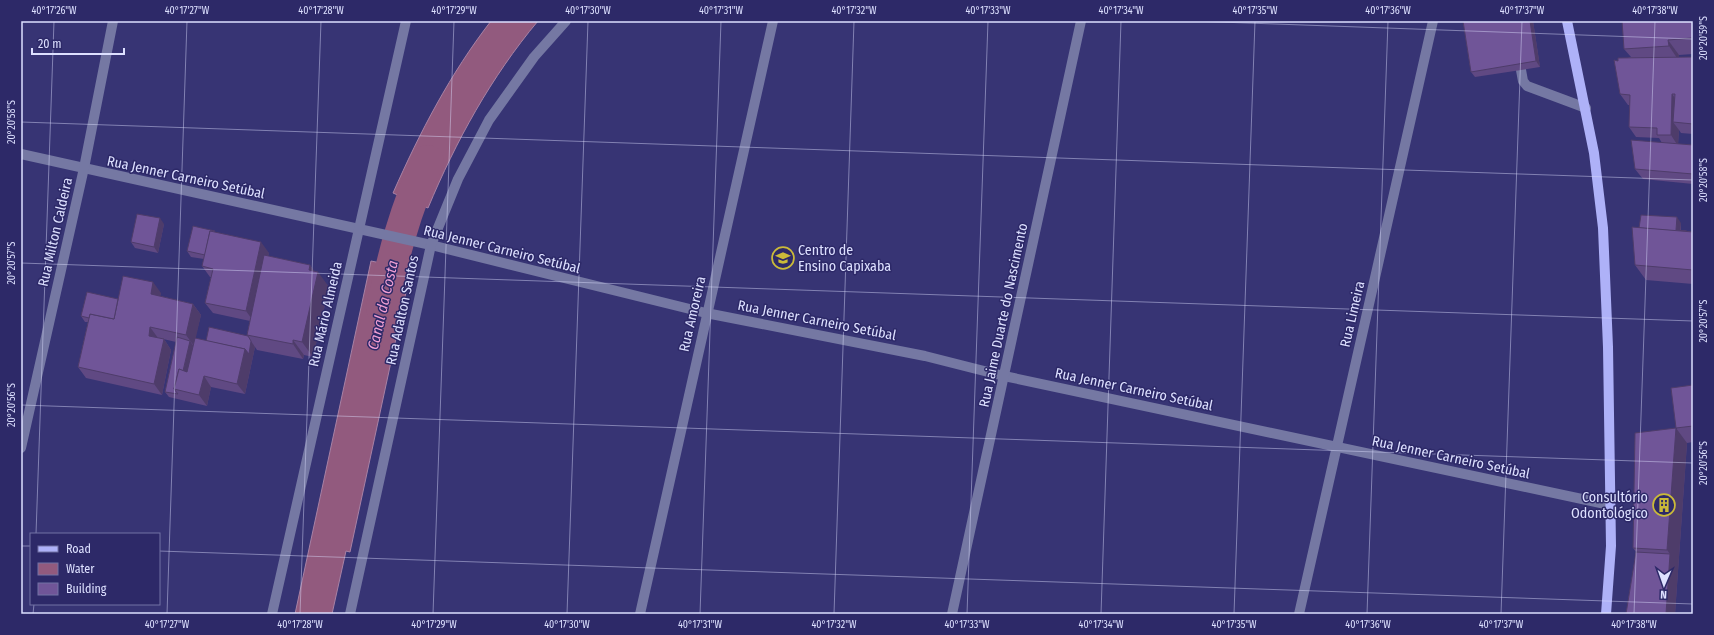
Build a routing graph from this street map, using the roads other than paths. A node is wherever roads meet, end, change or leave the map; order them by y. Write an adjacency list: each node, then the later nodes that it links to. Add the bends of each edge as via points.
1 (113, 21): 11 (street, Rua Milton Caldeira)
2 (406, 21): 12 (street, Rua Mário Almeida)
3 (566, 21): 13 (street, Rua Adalton Santos, via 534,57 489,120 458,179)
4 (773, 21): 14 (street, Rua Amoreira)
5 (1081, 21): 15 (street, Rua Jaime Duarte do Nascimento)
6 (1433, 21): 16 (street, Rua Limeira)
7 (1567, 21): 9 (main road)
8 (1521, 70): 9 (street, via 1523,81 1528,86)
9 (1586, 108): 18 (main road, via 1596,168 1604,248)
10 (21, 154): 11 (street, Rua Jenner Carneiro Setúbal)
11 (84, 168): 12 (street, Rua Jenner Carneiro Setúbal); 17 (street, Rua Milton Caldeira)
12 (358, 229): 13 (street, Rua Jenner Carneiro Setúbal); 19 (street, Rua Mário Almeida)
13 (431, 245): 14 (street, Rua Jenner Carneiro Setúbal); 20 (street, Rua Adalton Santos)
14 (706, 313): 15 (street, Rua Jenner Carneiro Setúbal, via 925,356); 21 (street, Rua Amoreira)
15 (1004, 376): 16 (street, Rua Jenner Carneiro Setúbal); 22 (street, Rua Jaime Duarte do Nascimento)
16 (1337, 446): 18 (street, Rua Jenner Carneiro Setúbal); 23 (street, Rua Limeira)
17 (21, 448)
18 (1610, 505): 24 (main road, via 1611,546)
19 (272, 614)
20 (350, 614)
21 (640, 614)
22 (952, 614)
23 (1299, 614)
24 (1606, 614)

